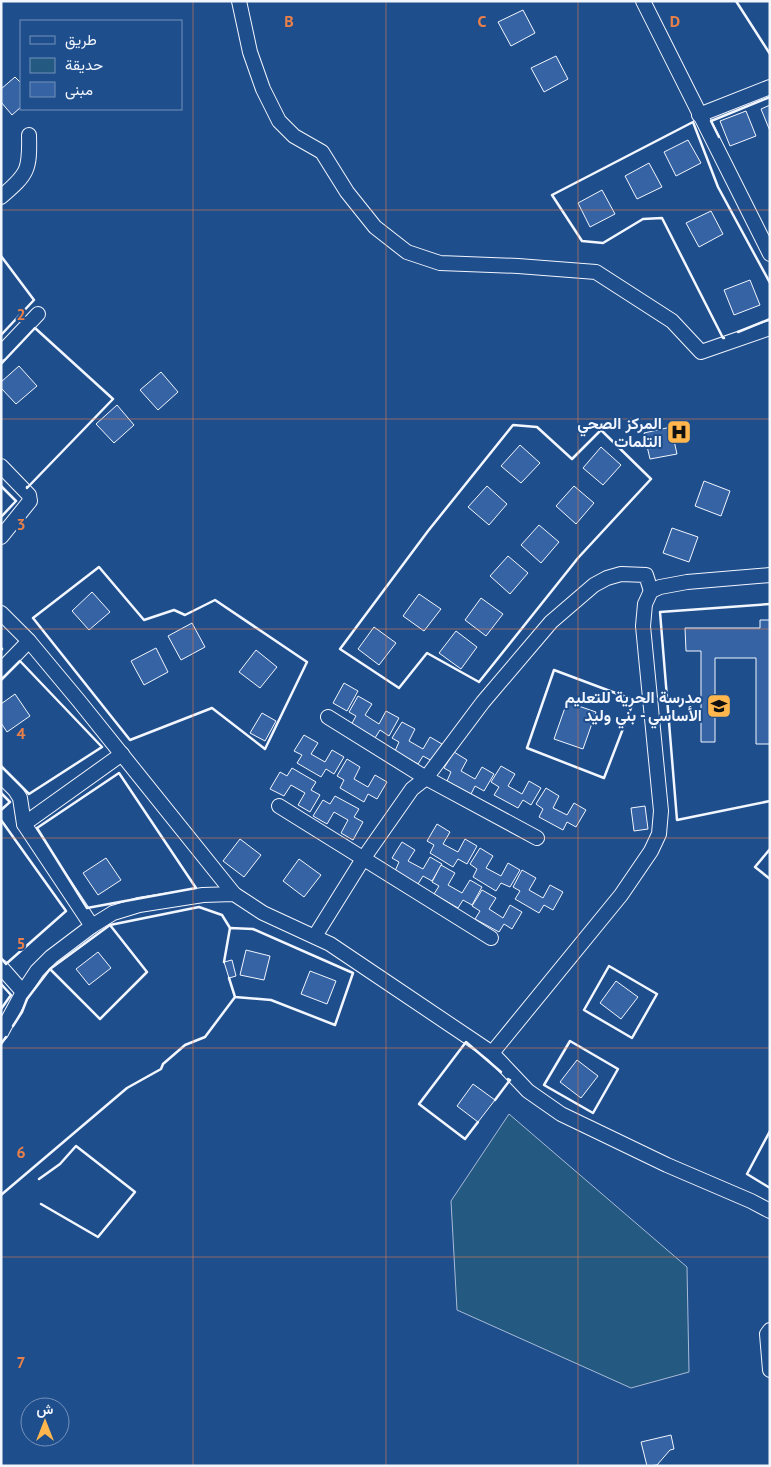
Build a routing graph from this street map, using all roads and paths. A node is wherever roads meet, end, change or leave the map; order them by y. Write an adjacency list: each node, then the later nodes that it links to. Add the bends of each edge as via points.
1 (239, 1): 9 (street, via 250,52 279,122 294,136 322,152 346,192 375,227 407,252 440,263 596,272 672,320 701,352)
2 (643, 1): 4 (street)
3 (770, 87): 4 (street)
4 (700, 115): 7 (street)
5 (29, 135): 6 (street, via 29,165 23,176)
6 (1, 197)
7 (770, 254)
8 (38, 314): 10 (street)
9 (770, 328)
10 (1, 354)
11 (1, 466): 12 (street, via 29,495 30,501)
12 (1, 537)
13 (770, 576): 14 (street, via 687,582)
14 (651, 591): 21 (street, via 646,576 621,574 594,585 551,622 483,702); 33 (street, via 644,604 643,626 661,811 658,834 651,850 620,895)
15 (1, 613): 16 (street)
16 (29, 642): 17 (street); 19 (street)
17 (1, 670)
18 (328, 717): 21 (street)
19 (122, 754): 23 (street); 26 (street)
20 (1, 776): 23 (street, via 20,798)
21 (426, 778): 24 (street); 25 (street, via 412,789)
22 (279, 806): 25 (street)
23 (24, 824): 27 (street)
24 (537, 838)
25 (363, 859): 28 (street); 29 (street)
26 (234, 894): 27 (street, via 203,895 139,905 113,913); 28 (street, via 263,913)
27 (92, 926): 31 (street, via 51,957)
28 (315, 936): 33 (street)
29 (491, 938)
30 (1, 967): 31 (street)
31 (23, 992): 32 (street)
32 (1, 1033)
33 (492, 1053): 34 (street, via 528,1091 561,1114)
34 (770, 1210)
35 (770, 1330): 36 (street, via 767,1334)
36 (770, 1370)

